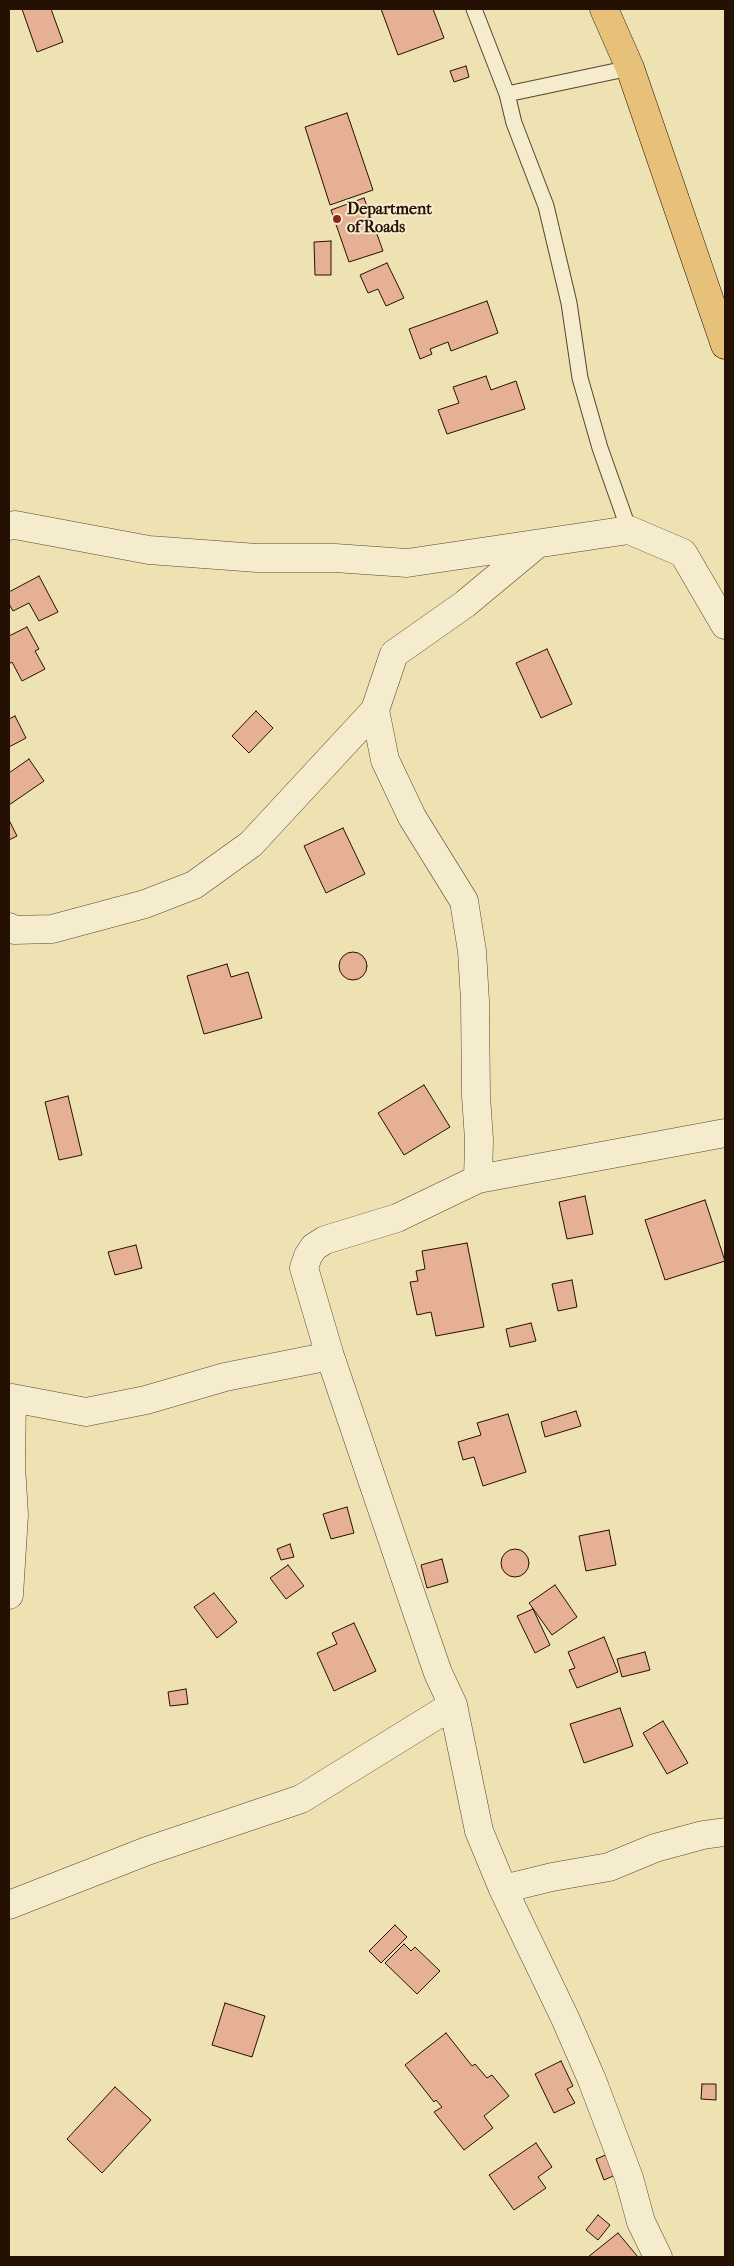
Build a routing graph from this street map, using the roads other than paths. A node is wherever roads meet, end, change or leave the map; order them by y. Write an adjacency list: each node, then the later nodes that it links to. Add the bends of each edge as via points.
1 (474, 9): 5 (lane)
2 (604, 9): 4 (highway)
3 (624, 9): 4 (highway)
4 (630, 68): 5 (lane); 6 (highway)
5 (507, 94): 8 (lane, via 514,123 546,206 569,303 580,378)
6 (725, 345)
7 (9, 526): 9 (street, via 149,550 257,558 335,558 406,563)
8 (628, 530): 9 (street); 10 (street, via 684,554)
9 (536, 545): 11 (street, via 465,604 394,654)
10 (725, 625)
11 (375, 710): 12 (street, via 251,844 194,885 145,904 52,929 14,930); 14 (street, via 385,760 412,817 464,900 475,1001)
12 (9, 927)
13 (725, 1133): 14 (street)
14 (478, 1179): 15 (street, via 397,1218 325,1240 314,1248 304,1268)
15 (330, 1356): 16 (street, via 226,1377 146,1400 86,1412 12,1398 14,1515); 17 (street, via 438,1673)
16 (9, 1595)
17 (453, 1705): 19 (street, via 479,1831); 20 (street, via 301,1799 147,1851)
18 (725, 1832): 19 (street, via 655,1848 609,1867)
19 (503, 1889): 21 (street, via 592,2080 630,2178 641,2222)
20 (9, 1905)
21 (658, 2257)

